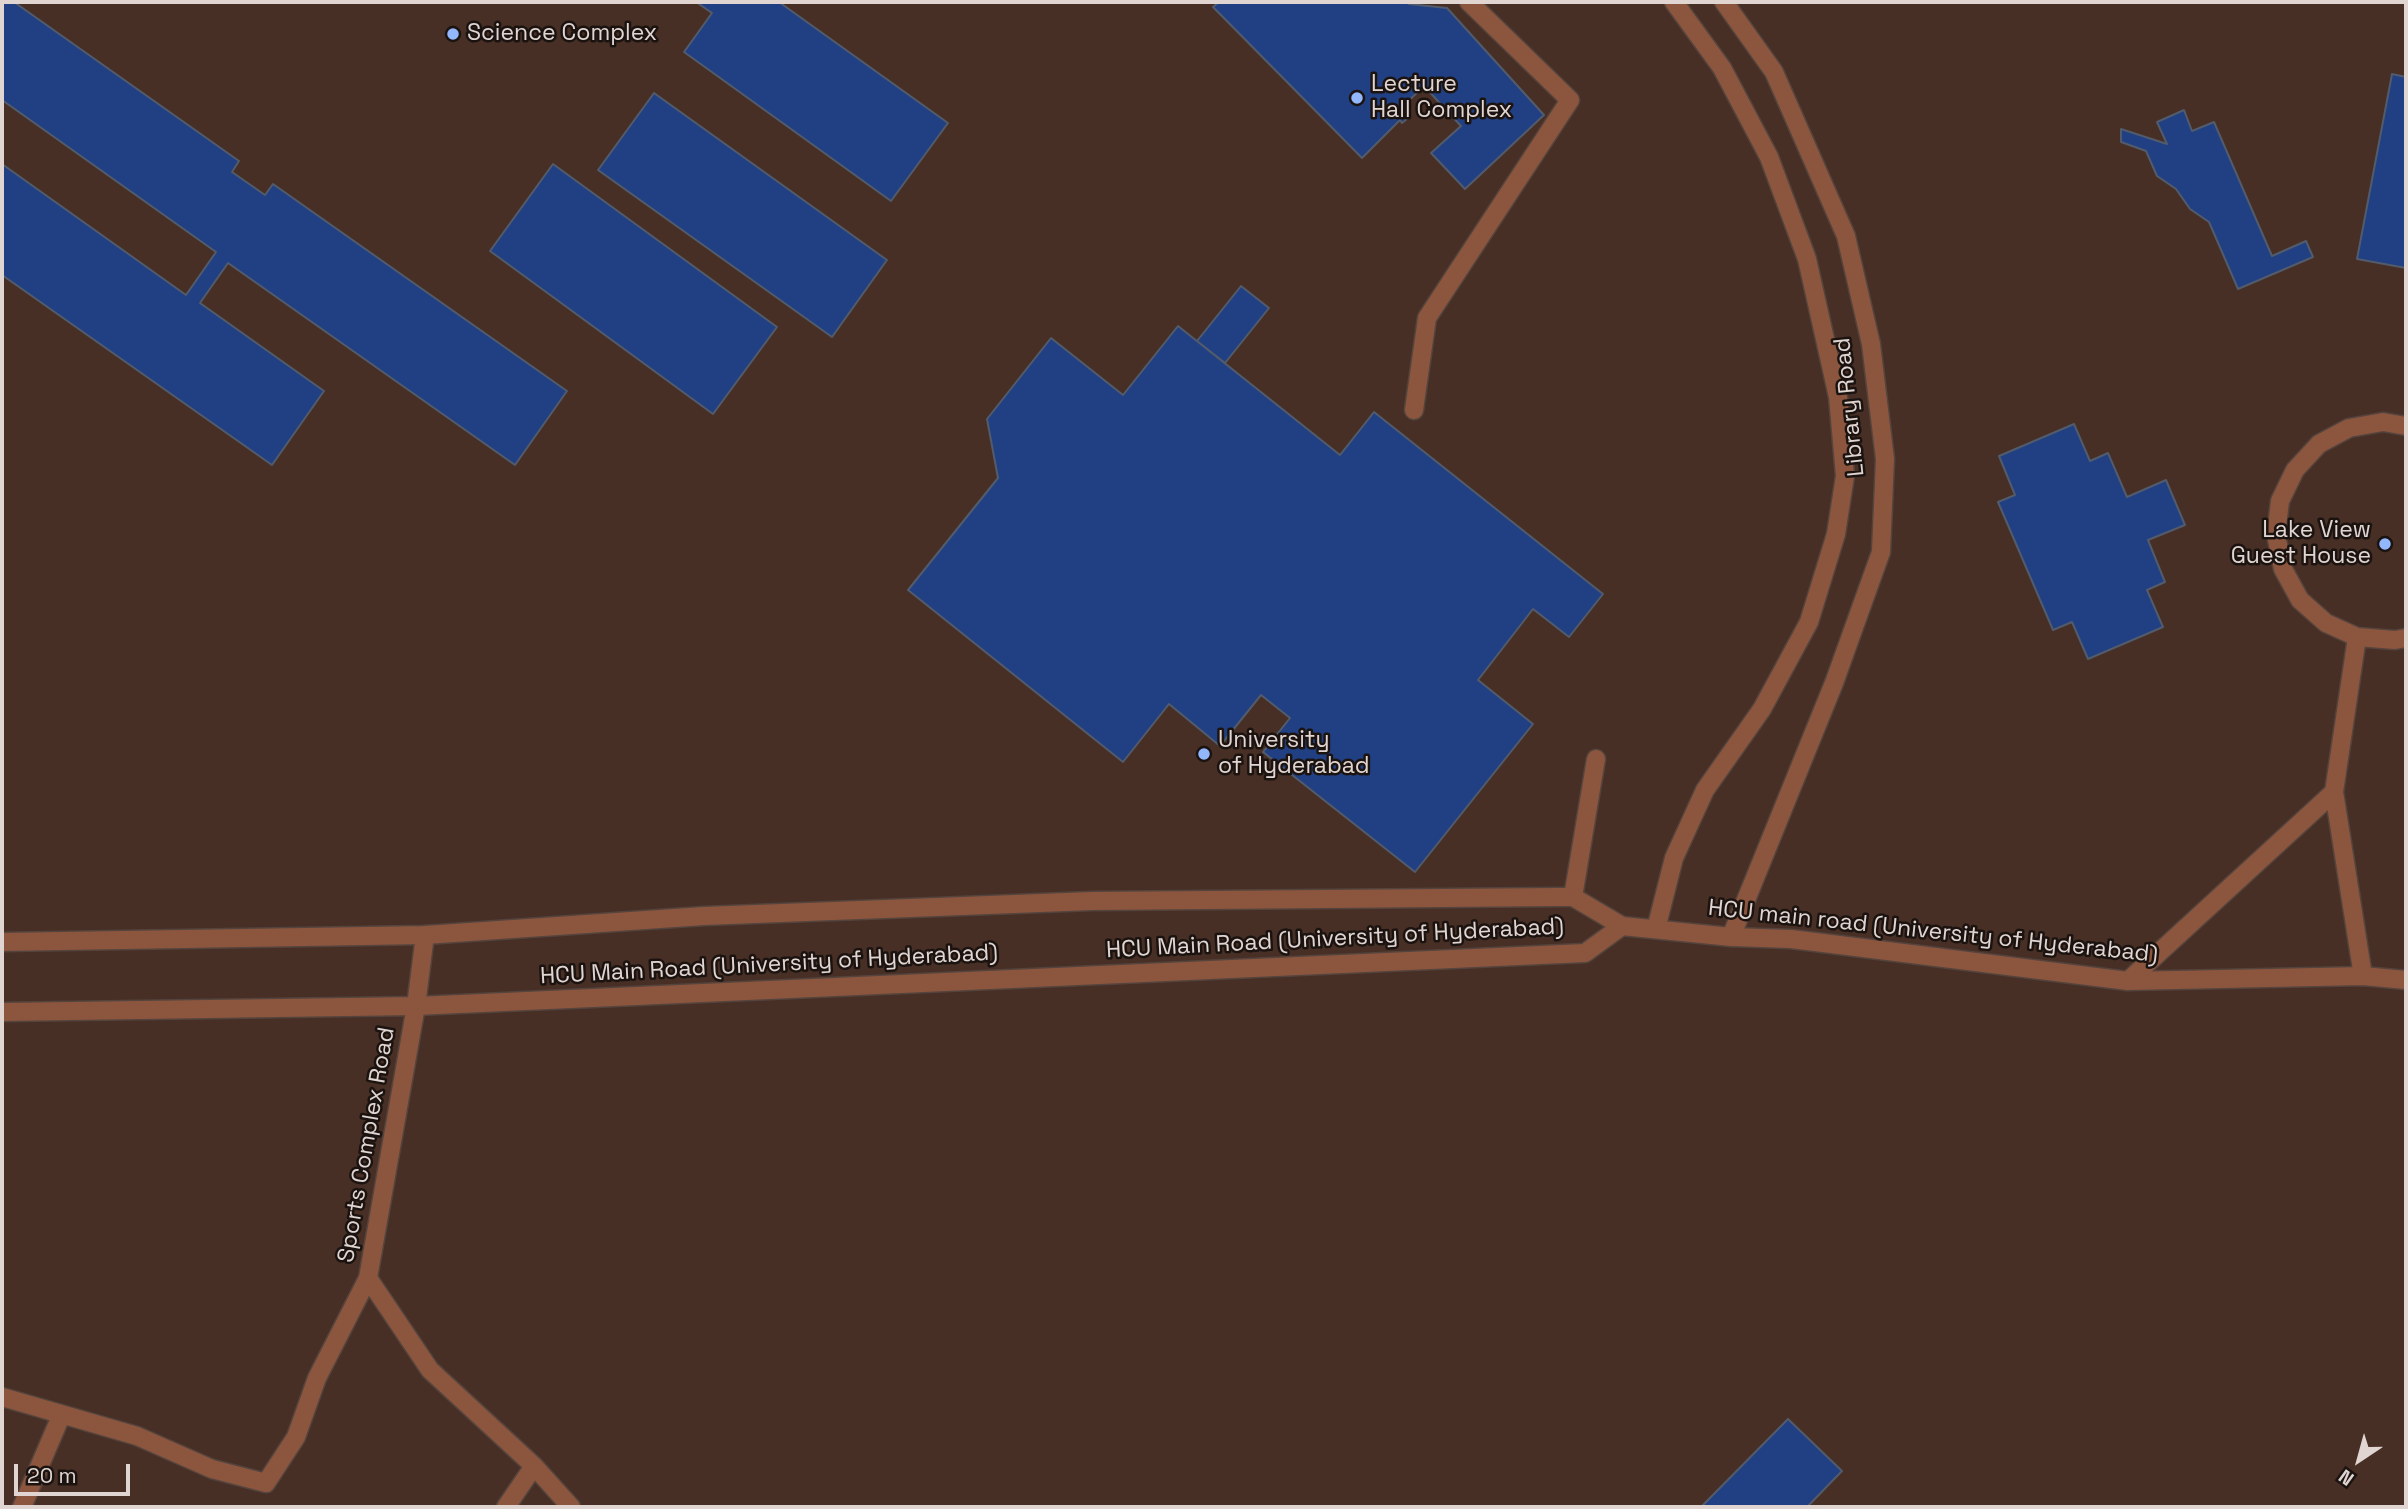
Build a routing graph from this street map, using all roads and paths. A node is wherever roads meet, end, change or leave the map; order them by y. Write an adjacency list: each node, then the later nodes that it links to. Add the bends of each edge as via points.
1 (1469, 2): 4 (street, via 1570,100 1427,318)
2 (1674, 2): 12 (street, via 1722,68 1769,157 1807,259 1838,397 1845,476 1836,534 1809,622 1762,709 1705,790 1674,859)
3 (1724, 2): 14 (street, Library Road, via 1774,72 1846,236 1871,344 1885,459 1881,552 1834,683)
4 (1414, 410)
5 (2406, 426): 6 (street, via 2384,422 2349,428 2319,444 2295,470 2280,501 2276,535 2283,569 2300,600 2326,623)
6 (2357, 637): 7 (street); 9 (street)
7 (2406, 638)
8 (1596, 759): 10 (street)
9 (2334, 792): 16 (street); 18 (street)
10 (1573, 897): 11 (street, HCU Main Road (University of Hyderabad)); 13 (street, HCU Main Road (University of Hyderabad), via 1092,901 716,915)
11 (1622, 926): 12 (street, HCU main road (University of Hyderabad)); 19 (street, HCU Main Road (University of Hyderabad), via 1585,953)
12 (1656, 929): 14 (street, HCU main road (University of Hyderabad))
13 (425, 935): 15 (street, HCU Main Road (University of Hyderabad)); 19 (street, Sports Complex Road)
14 (1731, 937): 18 (street, HCU main road (University of Hyderabad), via 1791,939)
15 (2, 942)
16 (2363, 976): 17 (street, HCU main road (University of Hyderabad)); 18 (street, HCU main road (University of Hyderabad))
17 (2406, 980)
18 (2128, 981)
19 (416, 1006): 20 (street, HCU Main Road (University of Hyderabad)); 21 (street, Sports Complex Road)
20 (2, 1012)
21 (368, 1278): 23 (street, via 317,1378 296,1437 266,1483 212,1469 136,1436); 24 (street, Sports Complex Road, via 430,1370)
22 (2, 1397): 23 (street)
23 (61, 1416): 25 (street)
24 (534, 1466): 26 (street); 27 (street, Sports Complex Road)
25 (22, 1507)
26 (506, 1507)
27 (571, 1507)

